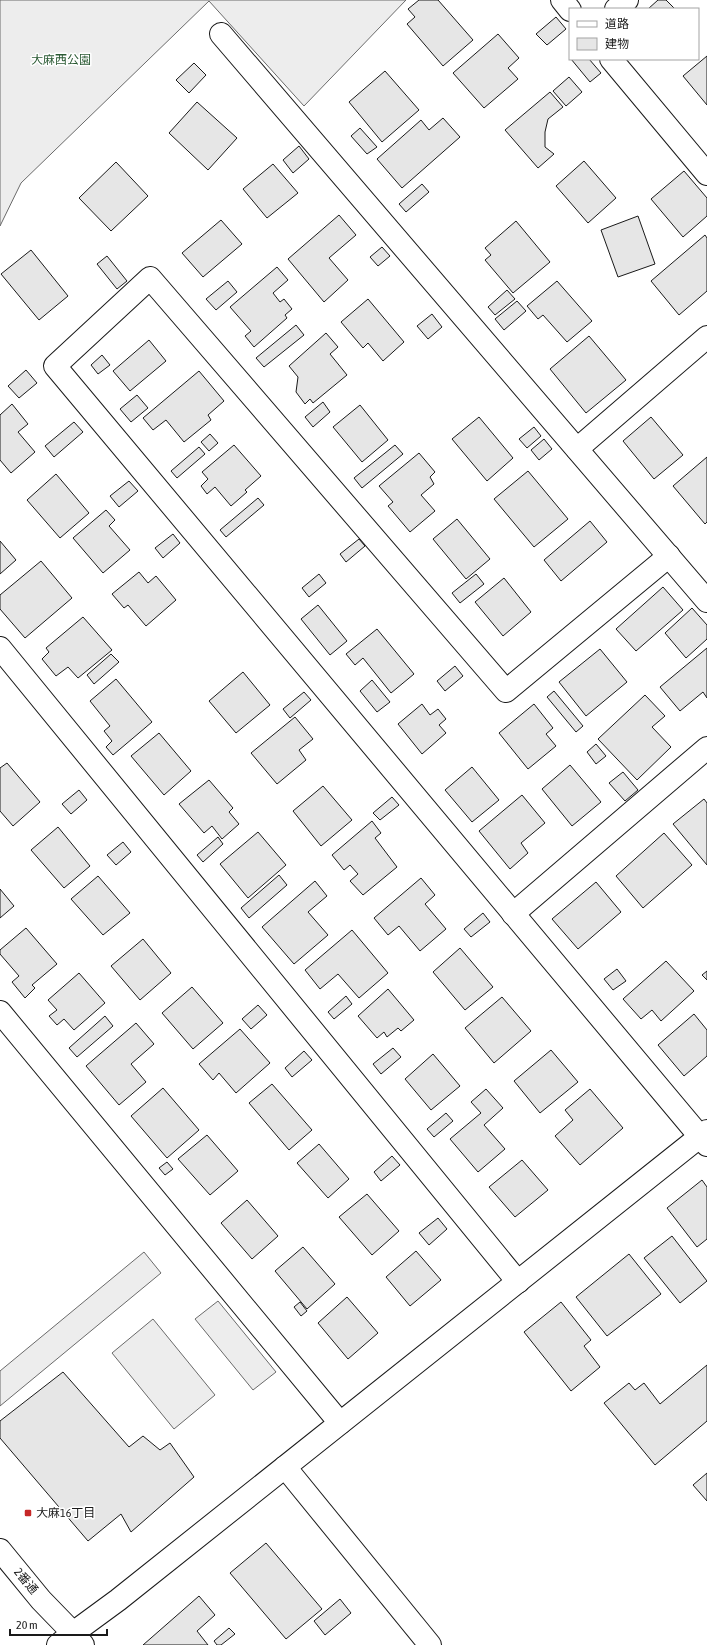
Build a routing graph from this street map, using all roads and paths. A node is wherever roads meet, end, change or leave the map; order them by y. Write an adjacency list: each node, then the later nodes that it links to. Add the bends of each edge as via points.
1 (562, 0): 4 (street)
2 (627, 0): 3 (street)
3 (617, 8)
4 (569, 9)
5 (222, 34): 9 (street)
6 (612, 60): 7 (street)
7 (707, 174)
8 (707, 336): 9 (street)
9 (577, 449): 10 (street)
10 (669, 556): 11 (street); 14 (street, via 506,691 150,278 55,366)
11 (707, 601)
12 (0, 648): 17 (street)
13 (707, 748): 14 (street)
14 (513, 914): 16 (street)
15 (0, 1012): 18 (street)
16 (705, 1138): 17 (street)
17 (518, 1282): 18 (street)
18 (340, 1423): 19 (street)
19 (285, 1467): 21 (street, via 118,1600); 22 (street)
20 (0, 1550): 21 (street, 2番通)
21 (71, 1641)
22 (430, 1645)

